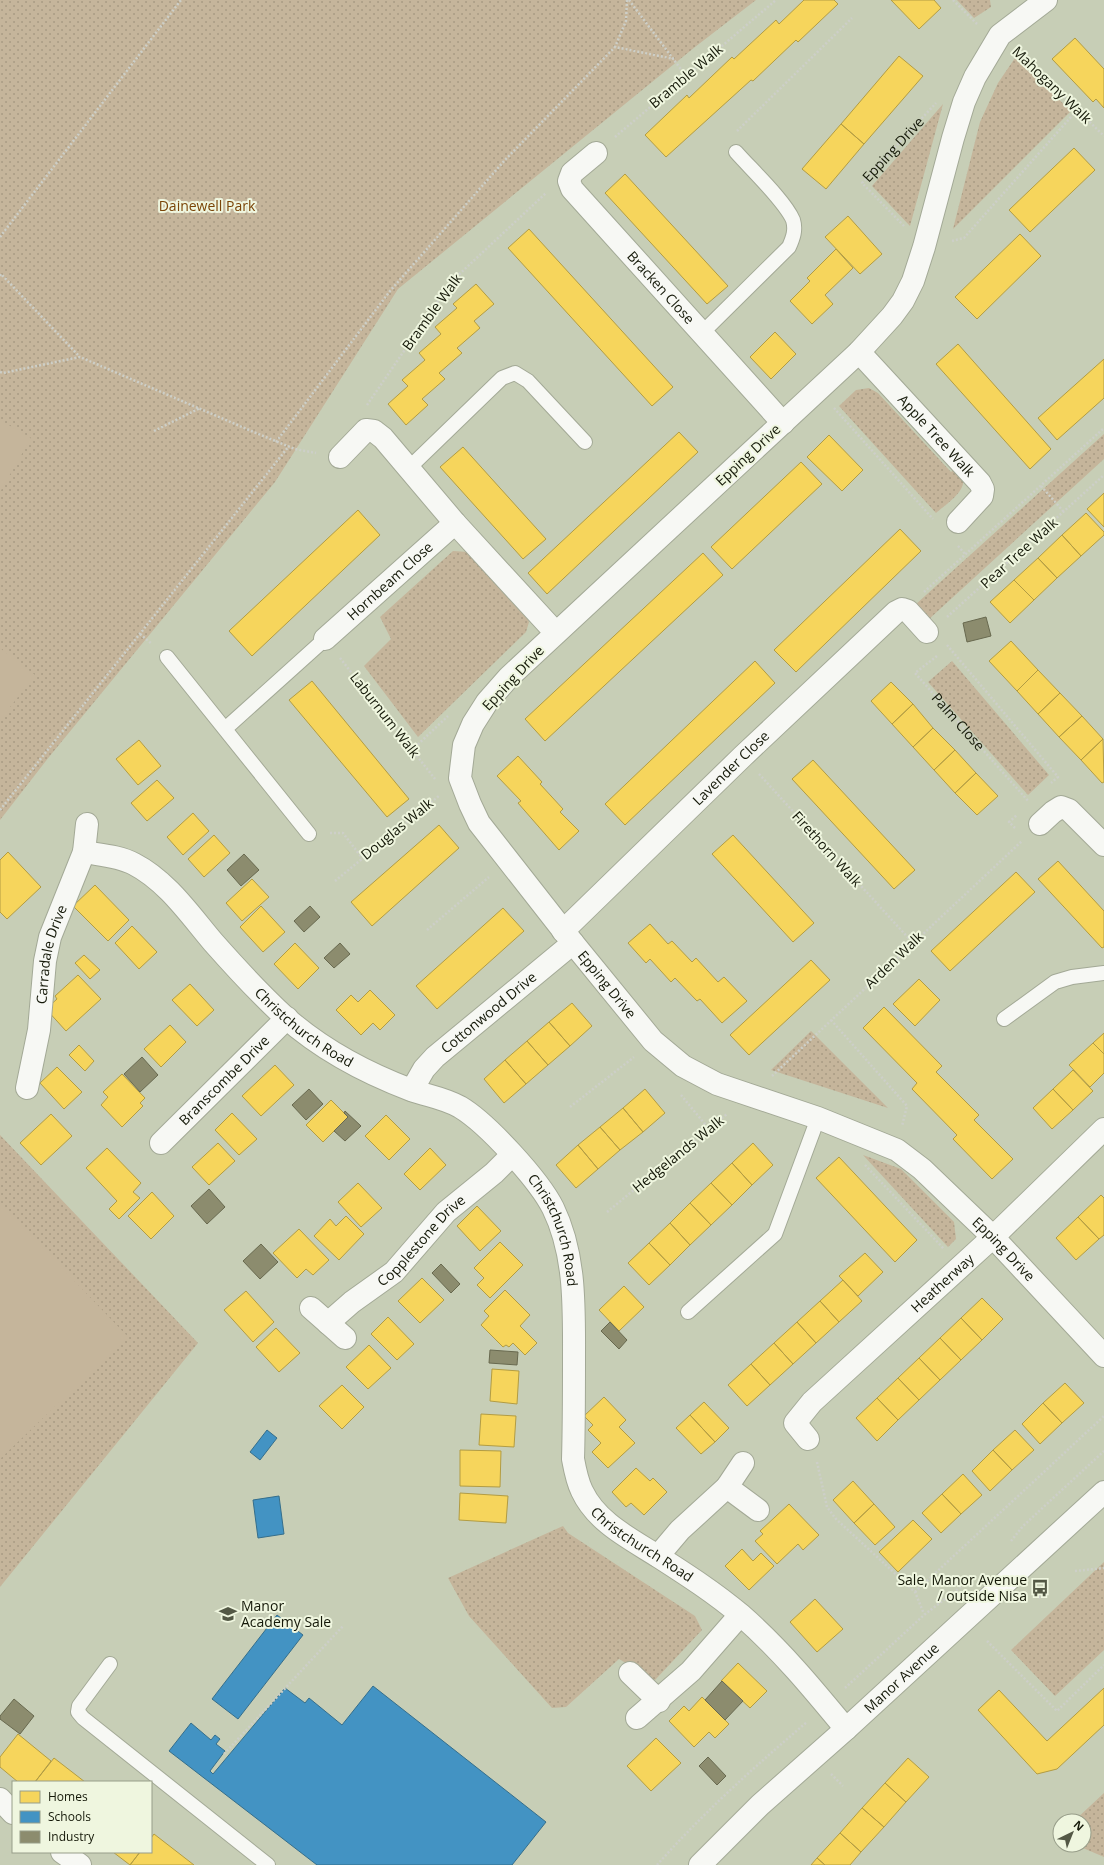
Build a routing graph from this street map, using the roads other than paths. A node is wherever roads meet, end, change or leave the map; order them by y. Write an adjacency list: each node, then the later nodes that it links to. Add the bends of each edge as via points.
1 (1046, 0): 2 (street, Epping Drive)
2 (1023, 7): 6 (street, Epping Drive, via 997,39 964,102 913,281 892,316)
3 (736, 152): 5 (lane, via 786,209 793,221 795,234 789,247)
4 (596, 153): 5 (street, Bracken Close, via 572,173 569,181 572,189)
5 (702, 333): 7 (street, Bracken Close)
6 (859, 352): 7 (street, Epping Drive); 11 (street, Apple Tree Walk, via 980,483 983,489 982,496)
7 (783, 423): 13 (street, Epping Drive)
8 (585, 442): 10 (lane, via 528,380 515,373 502,378)
9 (340, 457): 10 (street, via 366,430 374,431)
10 (409, 468): 12 (street)
11 (958, 522)
12 (455, 523): 13 (street); 15 (street, Hornbeam Close)
13 (556, 633): 23 (street, Epping Drive, via 487,702 464,745 452,784 479,823)
14 (935, 636): 23 (street, Lavender Close, via 908,611 902,608 896,612 743,756)
15 (325, 639): 17 (lane)
16 (167, 657): 17 (lane)
17 (225, 729): 20 (lane)
18 (87, 824): 22 (street, Carradale Drive)
19 (1032, 831): 21 (street, via 1061,807 1069,810)
20 (309, 834)
21 (1104, 844)
22 (84, 852): 25 (street, Christchurch Road, via 119,857 150,873 220,950); 27 (street, Carradale Drive, via 50,937 45,961 39,1030)
23 (568, 937): 28 (street, Cottonwood Drive, via 435,1057 424,1069); 29 (street, Epping Drive, via 653,1041 683,1066 717,1084)
24 (1104, 973): 26 (lane, via 1055,982)
25 (287, 1018): 28 (street, Christchurch Road, via 341,1057); 31 (street, Branscombe Drive)
26 (1004, 1019)
27 (27, 1088)
28 (412, 1090): 32 (street, Christchurch Road, via 441,1098 461,1108 485,1126)
29 (818, 1118): 33 (street, Epping Drive, via 896,1150 922,1169); 35 (lane, via 775,1234)
30 (1104, 1129): 33 (street, Heatherway)
31 (161, 1143)
32 (512, 1155): 36 (street, Copplestone Drive, via 446,1212 394,1272 352,1302); 44 (street, Christchurch Road, via 540,1187 553,1208 571,1268 574,1315 573,1459 577,1478 582,1491 605,1521)
33 (993, 1237): 38 (street, Epping Drive); 39 (street, Heatherway, via 812,1402 795,1423)
34 (311, 1308): 36 (street)
35 (688, 1312)
36 (328, 1324): 37 (street)
37 (345, 1338)
38 (1104, 1356)
39 (808, 1439)
40 (743, 1463): 41 (street)
41 (727, 1486): 43 (street); 44 (street, via 680,1530)
42 (1104, 1492): 50 (street, Manor Avenue)
43 (758, 1510)
44 (658, 1556): 45 (street, Christchurch Road)
45 (740, 1615): 48 (street, via 691,1670); 50 (street, Christchurch Road, via 775,1647)
46 (110, 1664): 55 (lane, via 78,1712)
47 (630, 1673): 48 (street)
48 (659, 1701): 49 (street)
49 (638, 1718)
50 (846, 1729): 56 (street, Manor Avenue, via 760,1805)
51 (0, 1799): 52 (street)
52 (12, 1812)
53 (63, 1853): 54 (street)
54 (80, 1865)
55 (268, 1865)
56 (700, 1865)

